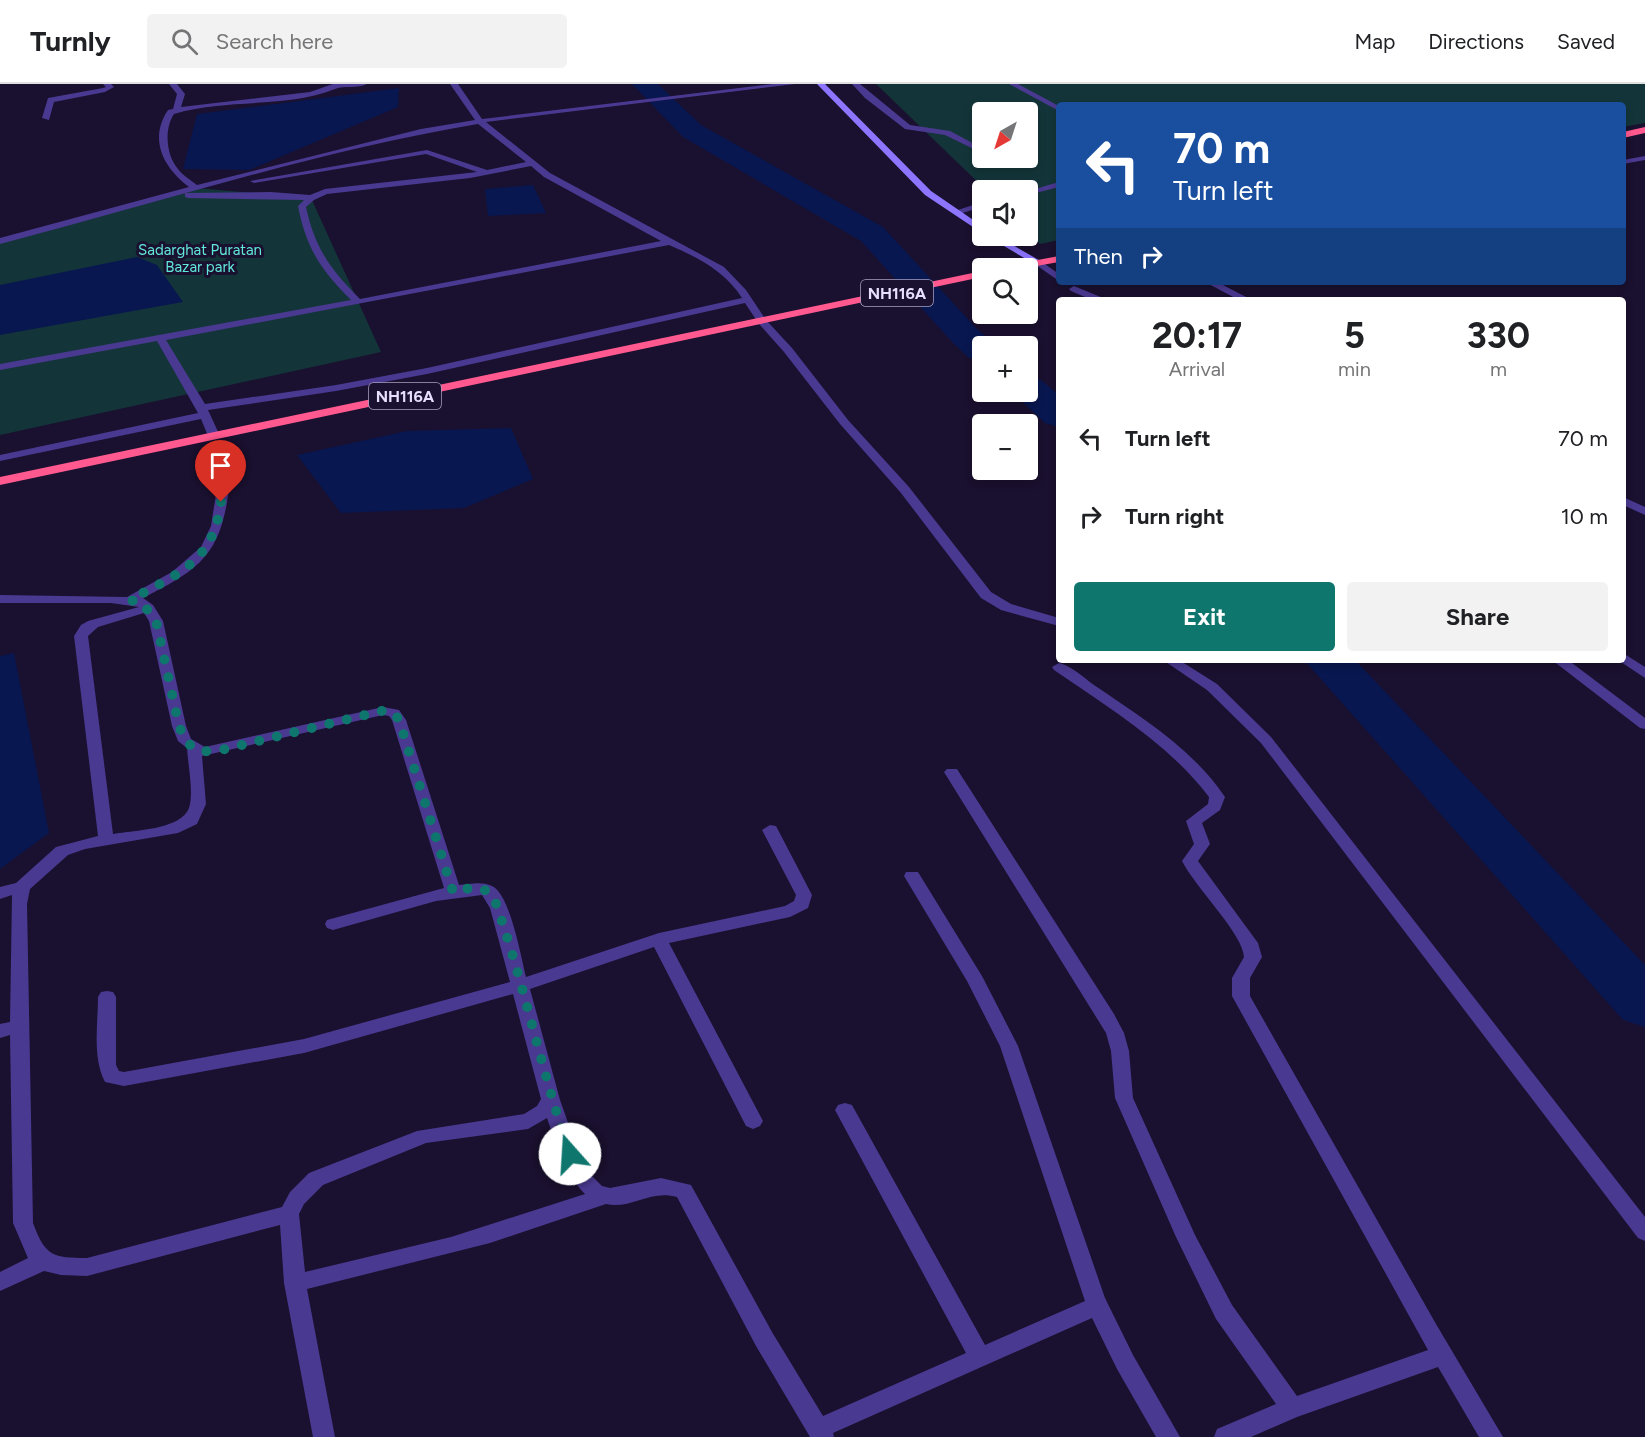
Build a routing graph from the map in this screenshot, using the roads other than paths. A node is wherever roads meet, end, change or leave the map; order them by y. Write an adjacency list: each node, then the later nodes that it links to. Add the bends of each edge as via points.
1 (107, 84): 12 (street, via 110,87 105,90 51,100)
2 (173, 84): 11 (street, via 181,94)
3 (363, 84): 9 (street)
4 (454, 84): 13 (street)
5 (791, 84): 13 (street)
6 (821, 84): 28 (street, via 928,193)
7 (856, 84): 16 (street, via 908,127 947,133)
8 (1013, 84): 10 (street)
9 (338, 85): 11 (street, via 289,97)
10 (1056, 107)
11 (176, 110): 23 (street, via 164,123 164,146 173,169)
12 (46, 118)
13 (480, 121): 19 (street); 21 (street, via 421,131)
14 (1645, 130): 15 (highway)
15 (1626, 134)
16 (972, 146)
17 (1645, 158): 18 (street)
18 (1626, 161)
19 (533, 163): 20 (street); 31 (street, via 547,175)
20 (488, 173): 21 (street, via 427,152 259,180); 26 (street, via 348,188)
21 (220, 181): 23 (street)
22 (1056, 185): 24 (street)
23 (196, 188): 25 (street)
24 (1038, 190)
25 (167, 195): 26 (street); 30 (street)
26 (311, 198): 45 (street, via 302,206 306,232 315,252)
27 (972, 208): 28 (street)
28 (956, 212): 29 (street)
29 (972, 223)
30 (0, 241)
31 (670, 242): 44 (street, via 721,269); 45 (street)
32 (1008, 246): 33 (street)
33 (1029, 258)
34 (1056, 260): 35 (highway)
35 (1038, 263): 37 (street)
36 (972, 276): 46 (highway, NH116A)
37 (1056, 276)
38 (1068, 285): 41 (street)
39 (1070, 285): 42 (street)
40 (1216, 285): 43 (street)
41 (1082, 297)
42 (1094, 297)
43 (1241, 297)
44 (748, 299): 46 (street); 49 (street, via 427,371)
45 (358, 302): 47 (street)
46 (762, 322): 50 (highway, NH116A); 59 (street, via 905,490 986,595 1006,607)
47 (160, 338): 48 (street); 49 (street)
48 (0, 367)
49 (203, 412): 50 (street); 51 (street)
50 (214, 436): 52 (highway, NH116A)
51 (0, 458)
52 (0, 481)
53 (223, 488): 57 (street, via 219,518 206,550 174,576)
54 (1626, 502): 55 (street)
55 (1645, 511)
56 (0, 598): 57 (street)
57 (130, 600): 58 (street)
58 (148, 608): 66 (street, via 156,621 179,726 185,741); 69 (street, via 93,624 81,636)
59 (1056, 620)
60 (1626, 659): 64 (street)
61 (1175, 663): 85 (street, via 1212,687 1266,740)
62 (1563, 663): 65 (street)
63 (1059, 667): 90 (street, via 1185,760 1217,796 1215,806 1194,821 1202,844 1190,861 1253,953 1252,964 1240,981 1241,996)
64 (1645, 674)
65 (1645, 725)
66 (194, 748): 69 (street, via 198,804 192,820 178,828); 72 (street, via 217,751 382,711 394,713)
67 (952, 772): 92 (street, via 1105,1014 1120,1051 1124,1098 1186,1237 1224,1312)
68 (770, 830): 75 (street, via 804,895 802,904)
69 (106, 840): 71 (street, via 62,851)
70 (912, 876): 89 (street, via 984,993 1008,1046)
71 (22, 887): 73 (street); 78 (street)
72 (453, 892): 74 (street); 76 (street, via 477,887 488,890 494,898)
73 (0, 893)
74 (333, 924)
75 (659, 939): 76 (street); 82 (street)
76 (521, 985): 77 (street, via 304,1046 124,1079 112,1077 107,1065); 80 (street)
77 (107, 997)
78 (18, 1026): 79 (street); 86 (street, via 23,1223 31,1249)
79 (0, 1031)
80 (551, 1100): 83 (street, via 577,1172 590,1188); 84 (street, via 544,1111 528,1121 423,1136 316,1179 297,1198)
81 (845, 1110): 91 (street)
82 (753, 1121)
83 (604, 1196): 88 (street, via 540,1221); 93 (street, via 619,1197 657,1185 684,1191)
84 (289, 1214): 86 (street, via 87,1267 62,1268); 88 (street)
85 (1645, 1232)
86 (43, 1261): 87 (street)
87 (0, 1282)
88 (295, 1283): 94 (street)
89 (1098, 1305): 91 (street); 95 (street)
90 (1443, 1354): 92 (street); 97 (street)
91 (980, 1357): 93 (street)
92 (1292, 1408): 96 (street)
93 (820, 1433)
94 (324, 1437)
95 (1169, 1437)
96 (1225, 1437)
97 (1492, 1437)

